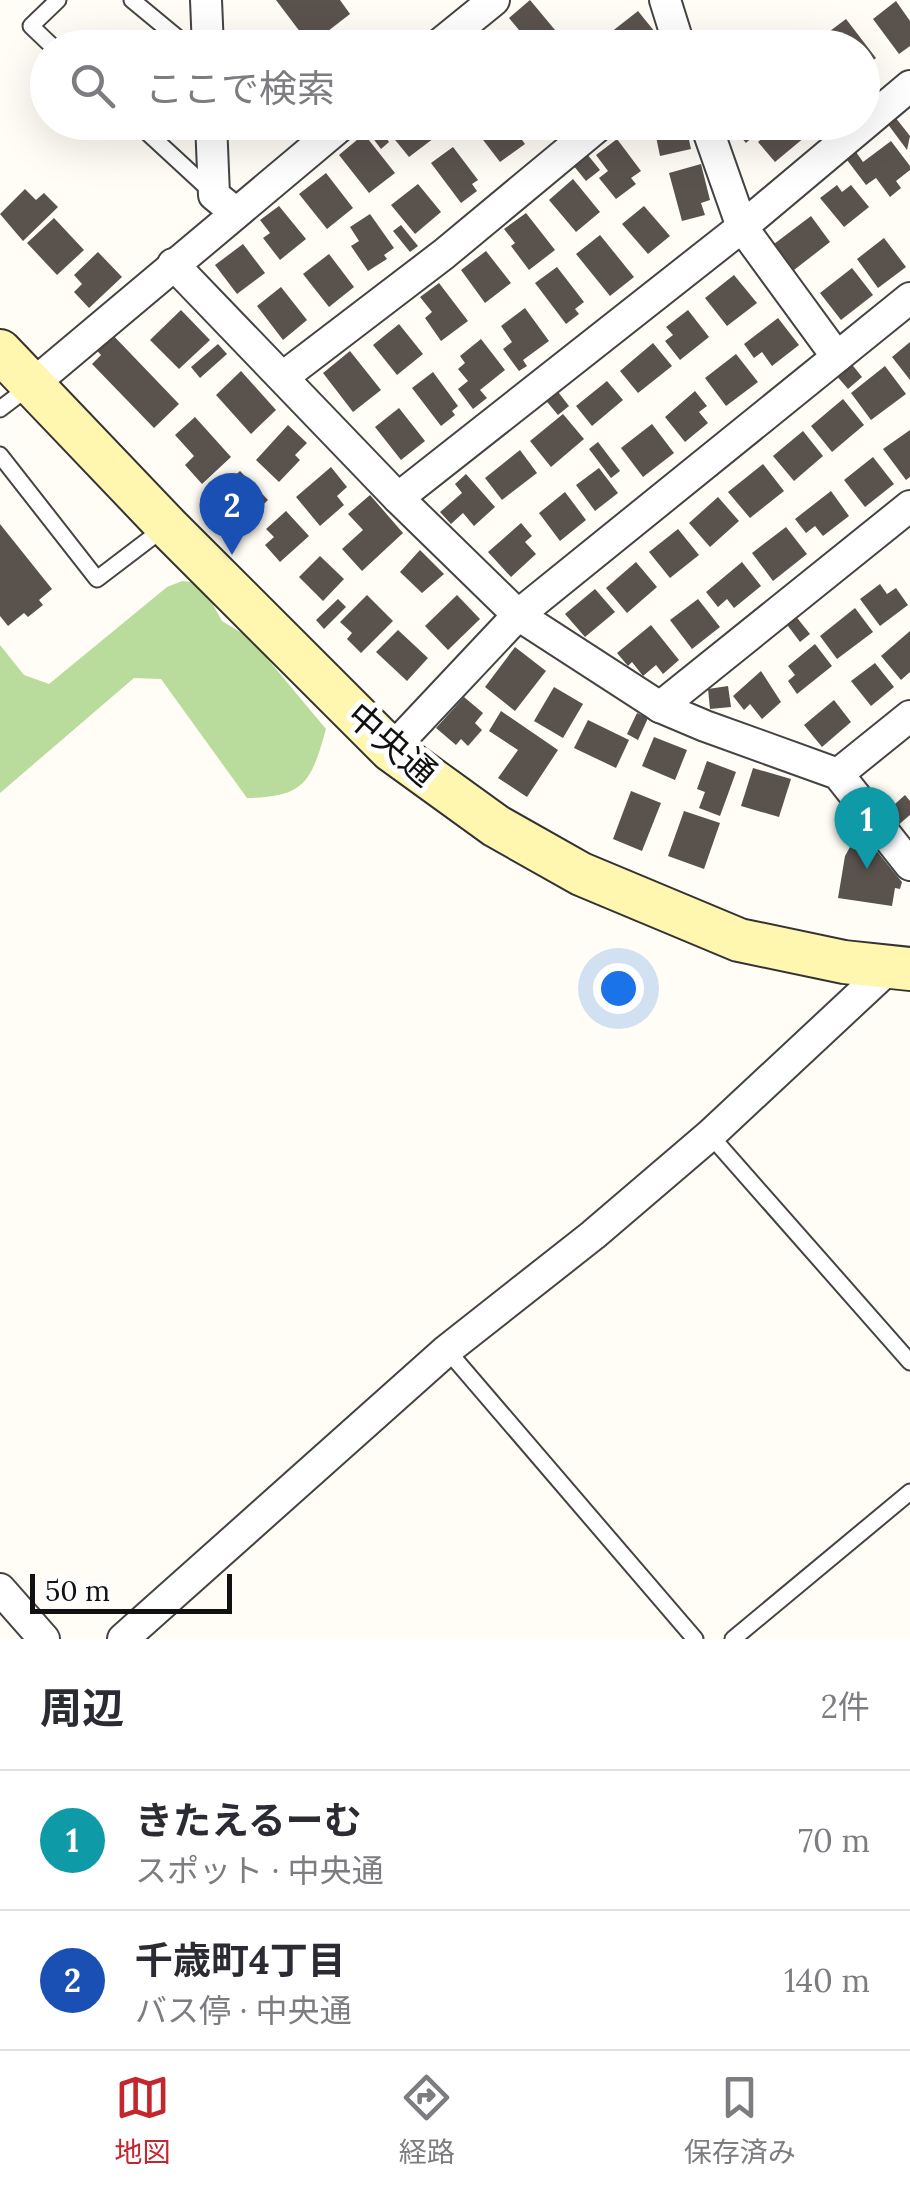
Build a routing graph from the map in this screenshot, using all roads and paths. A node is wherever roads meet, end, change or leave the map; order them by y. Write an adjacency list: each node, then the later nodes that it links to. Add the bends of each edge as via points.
1 (58, 0): 7 (lane, via 31,26)
2 (132, 0): 8 (lane)
3 (206, 0): 9 (street)
4 (494, 0): 6 (street)
5 (665, 0): 10 (street)
6 (455, 12)
7 (35, 30)
8 (168, 30)
9 (207, 30)
10 (674, 30)
11 (910, 86): 12 (street)
12 (880, 111)
13 (156, 140): 19 (lane)
14 (214, 140): 19 (street)
15 (318, 140): 19 (street)
16 (580, 140): 25 (street)
17 (711, 140): 20 (street)
18 (846, 140): 20 (street)
19 (225, 204): 21 (street)
20 (742, 227): 24 (street); 28 (street)
21 (172, 264): 25 (street); 26 (street)
22 (910, 298): 24 (street)
23 (0, 352): 26 (street, 中央通)
24 (837, 357): 31 (street)
25 (282, 378): 28 (street)
26 (16, 397): 30 (street, 中央通)
27 (0, 455): 30 (lane, via 97,579)
28 (398, 498): 31 (street)
29 (910, 506): 32 (street)
30 (167, 526): 34 (street, 中央通)
31 (518, 615): 32 (street); 34 (street)
32 (660, 706): 35 (street)
33 (910, 716): 35 (street)
34 (391, 750): 37 (street, 中央通, via 496,826 581,874 739,940 844,962)
35 (838, 774): 36 (street)
36 (910, 865)
37 (903, 962): 38 (street)
38 (710, 1135): 39 (street); 40 (lane)
39 (447, 1350): 44 (street); 45 (lane)
40 (910, 1362)
41 (910, 1492): 46 (lane)
42 (0, 1589): 43 (street)
43 (44, 1639)
44 (123, 1639)
45 (695, 1639)
46 (733, 1639)

